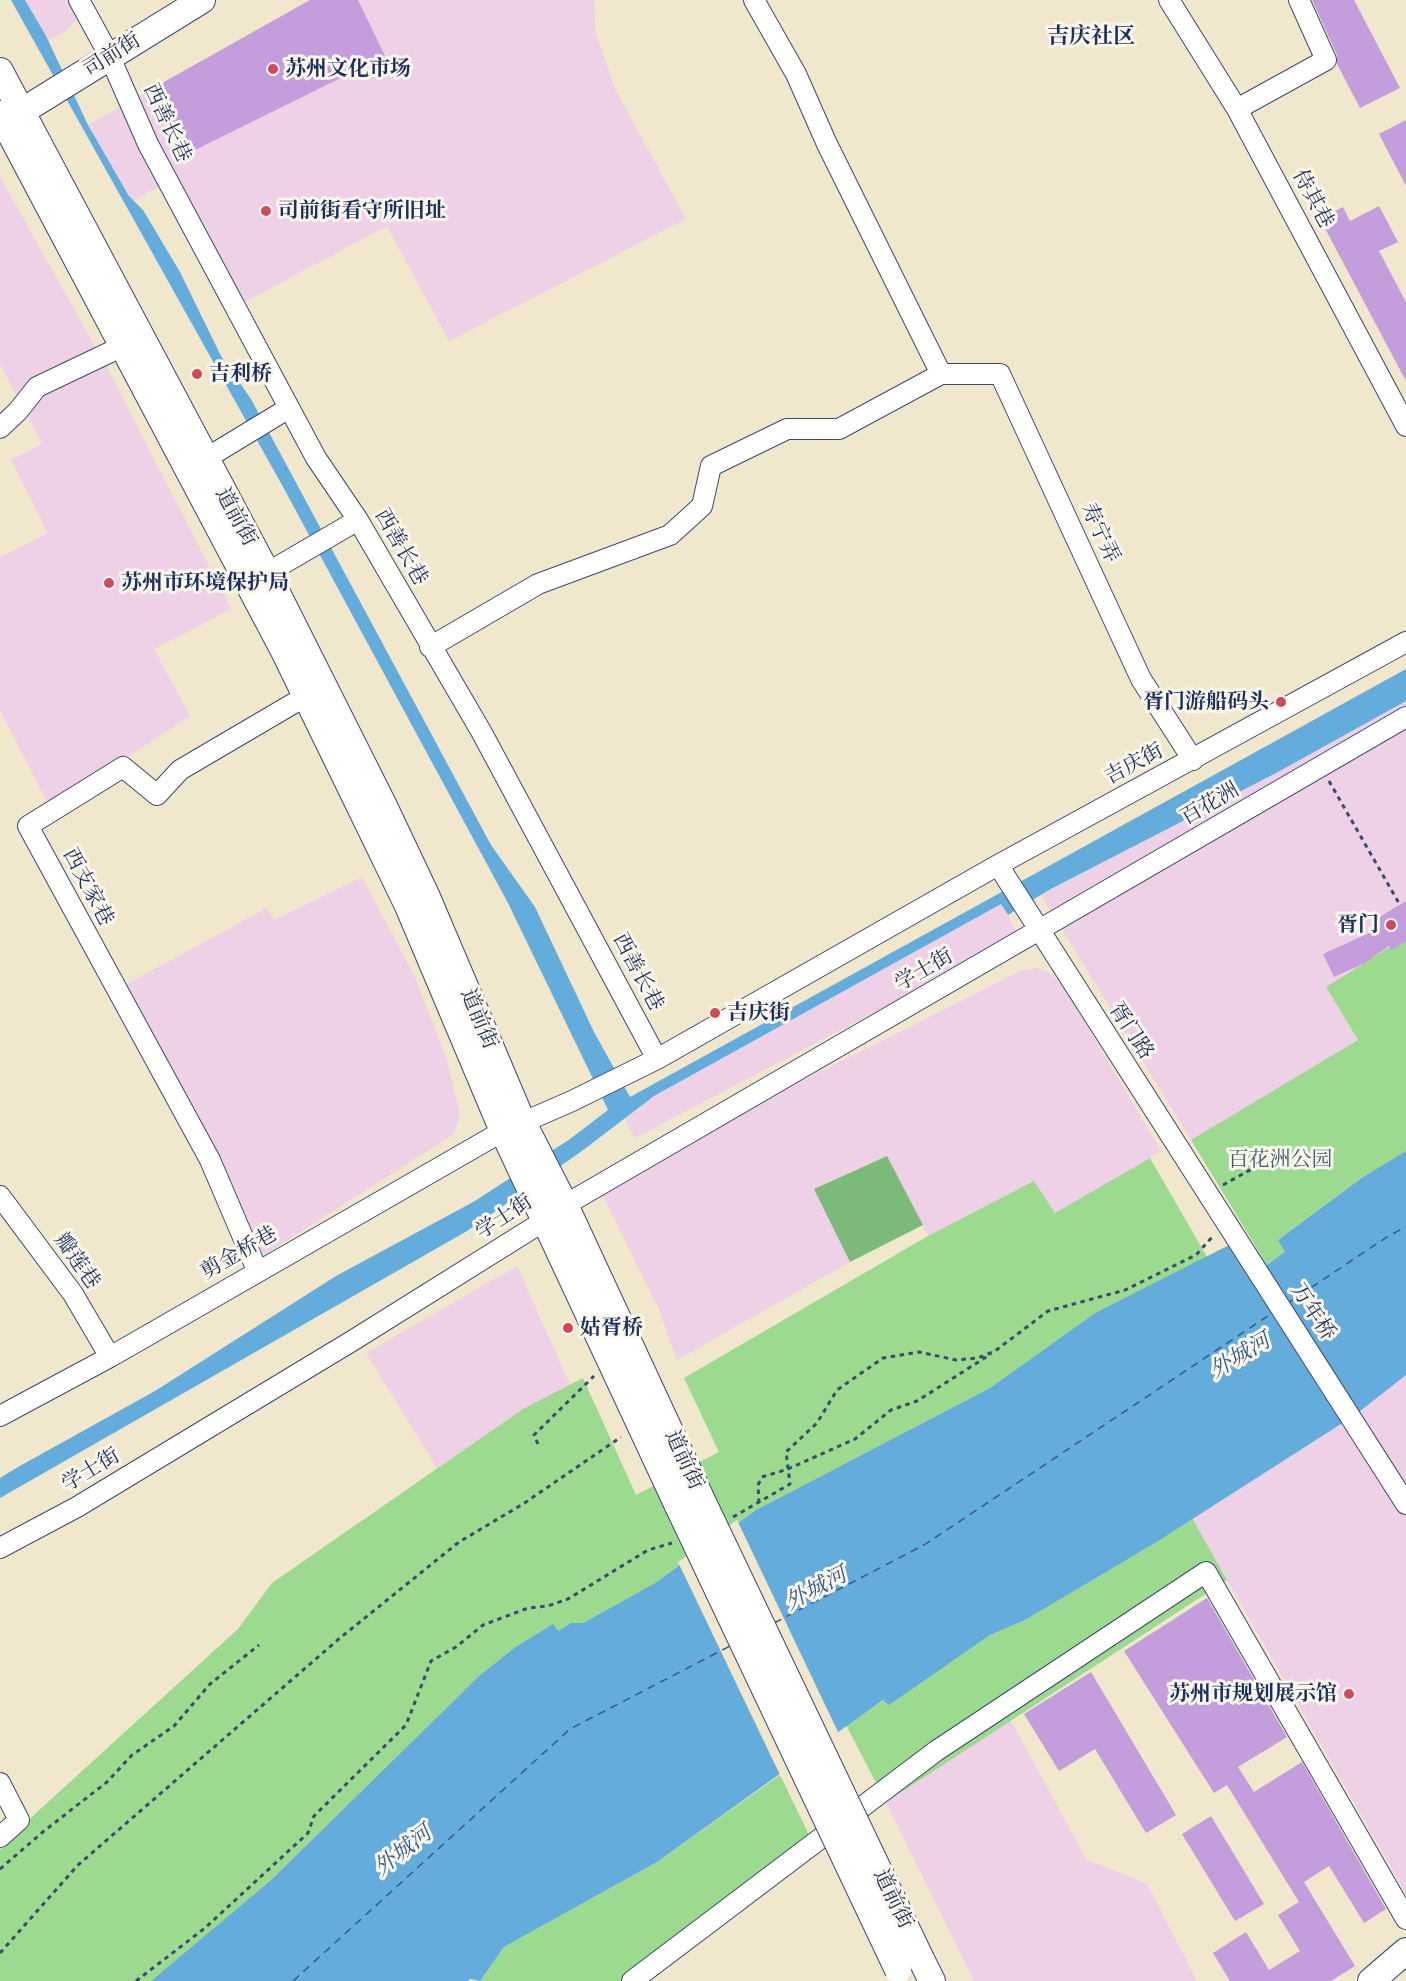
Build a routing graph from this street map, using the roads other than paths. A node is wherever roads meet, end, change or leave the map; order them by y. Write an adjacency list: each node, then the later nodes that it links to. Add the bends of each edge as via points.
1 (79, 0): 6 (street, 西善长巷)
2 (202, 0): 6 (main road, 司前街)
3 (754, 0): 11 (street, via 796,74)
4 (1169, 0): 8 (street, 侍其巷)
5 (1299, 0): 8 (street, via 1326,60)
6 (110, 55): 9 (main road, 司前街); 12 (street, 西善长巷, via 148,144)
7 (0, 71): 9 (main road, 道前街)
8 (1238, 109): 13 (street, 侍其巷)
9 (7, 118): 10 (main road, 道前街); 15 (main road, 道前街)
10 (123, 346): 14 (street, via 37,387); 20 (main road, 道前街)
11 (941, 374): 19 (street, via 839,429 787,429 711,466 702,506 670,535 537,584); 22 (street, 寿宁弄, via 1000,374 1141,680)
12 (289, 408): 15 (street); 16 (street, 西善长巷, via 316,458)
13 (1406, 426)
14 (0, 428)
15 (205, 459): 17 (main road, 道前街)
16 (358, 520): 17 (street); 19 (street, 西善长巷)
17 (267, 573): 26 (main road, 道前街, via 427,897)
18 (1406, 642): 22 (street, 吉庆街)
19 (430, 647): 25 (street, 西善长巷, via 482,733)
20 (306, 696): 26 (main road, 道前街); 31 (street, 西支家巷, via 180,770 157,795 123,767 28,826 210,1160)
21 (1406, 717): 24 (street, 百花洲)
22 (1193, 760): 23 (street, 吉庆街)
23 (1000, 869): 24 (street, 胥门路); 25 (street, 吉庆街)
24 (1038, 932): 27 (street, 学士街); 29 (street, 胥门路)
25 (657, 1059): 26 (street, 吉庆街)
26 (513, 1126): 27 (main road, 道前街); 31 (street, 剪金桥巷)
27 (551, 1195): 30 (main road, 道前街); 34 (main road, 道前街)
28 (0, 1196): 32 (street, 瓣莲巷, via 73,1294)
29 (1225, 1220): 35 (street, 万年桥)
30 (544, 1221): 34 (main road, 道前街, via 639,1424); 36 (street, 学士街, via 77,1507)
31 (257, 1270): 32 (street, 剪金桥巷)
32 (110, 1357): 33 (street, 剪金桥巷)
33 (0, 1416)
34 (689, 1501): 41 (main road, 道前街, bridge); 42 (main road, 道前街, bridge)
35 (1406, 1504)
36 (0, 1548)
37 (0, 1783): 38 (street, via 19,1820)
38 (0, 1837)
39 (1406, 1919): 43 (street, via 1206,1572 936,1751)
40 (1406, 1951): 44 (main road)
41 (927, 1970)
42 (901, 1975)
43 (632, 1981)
44 (1371, 1981)

